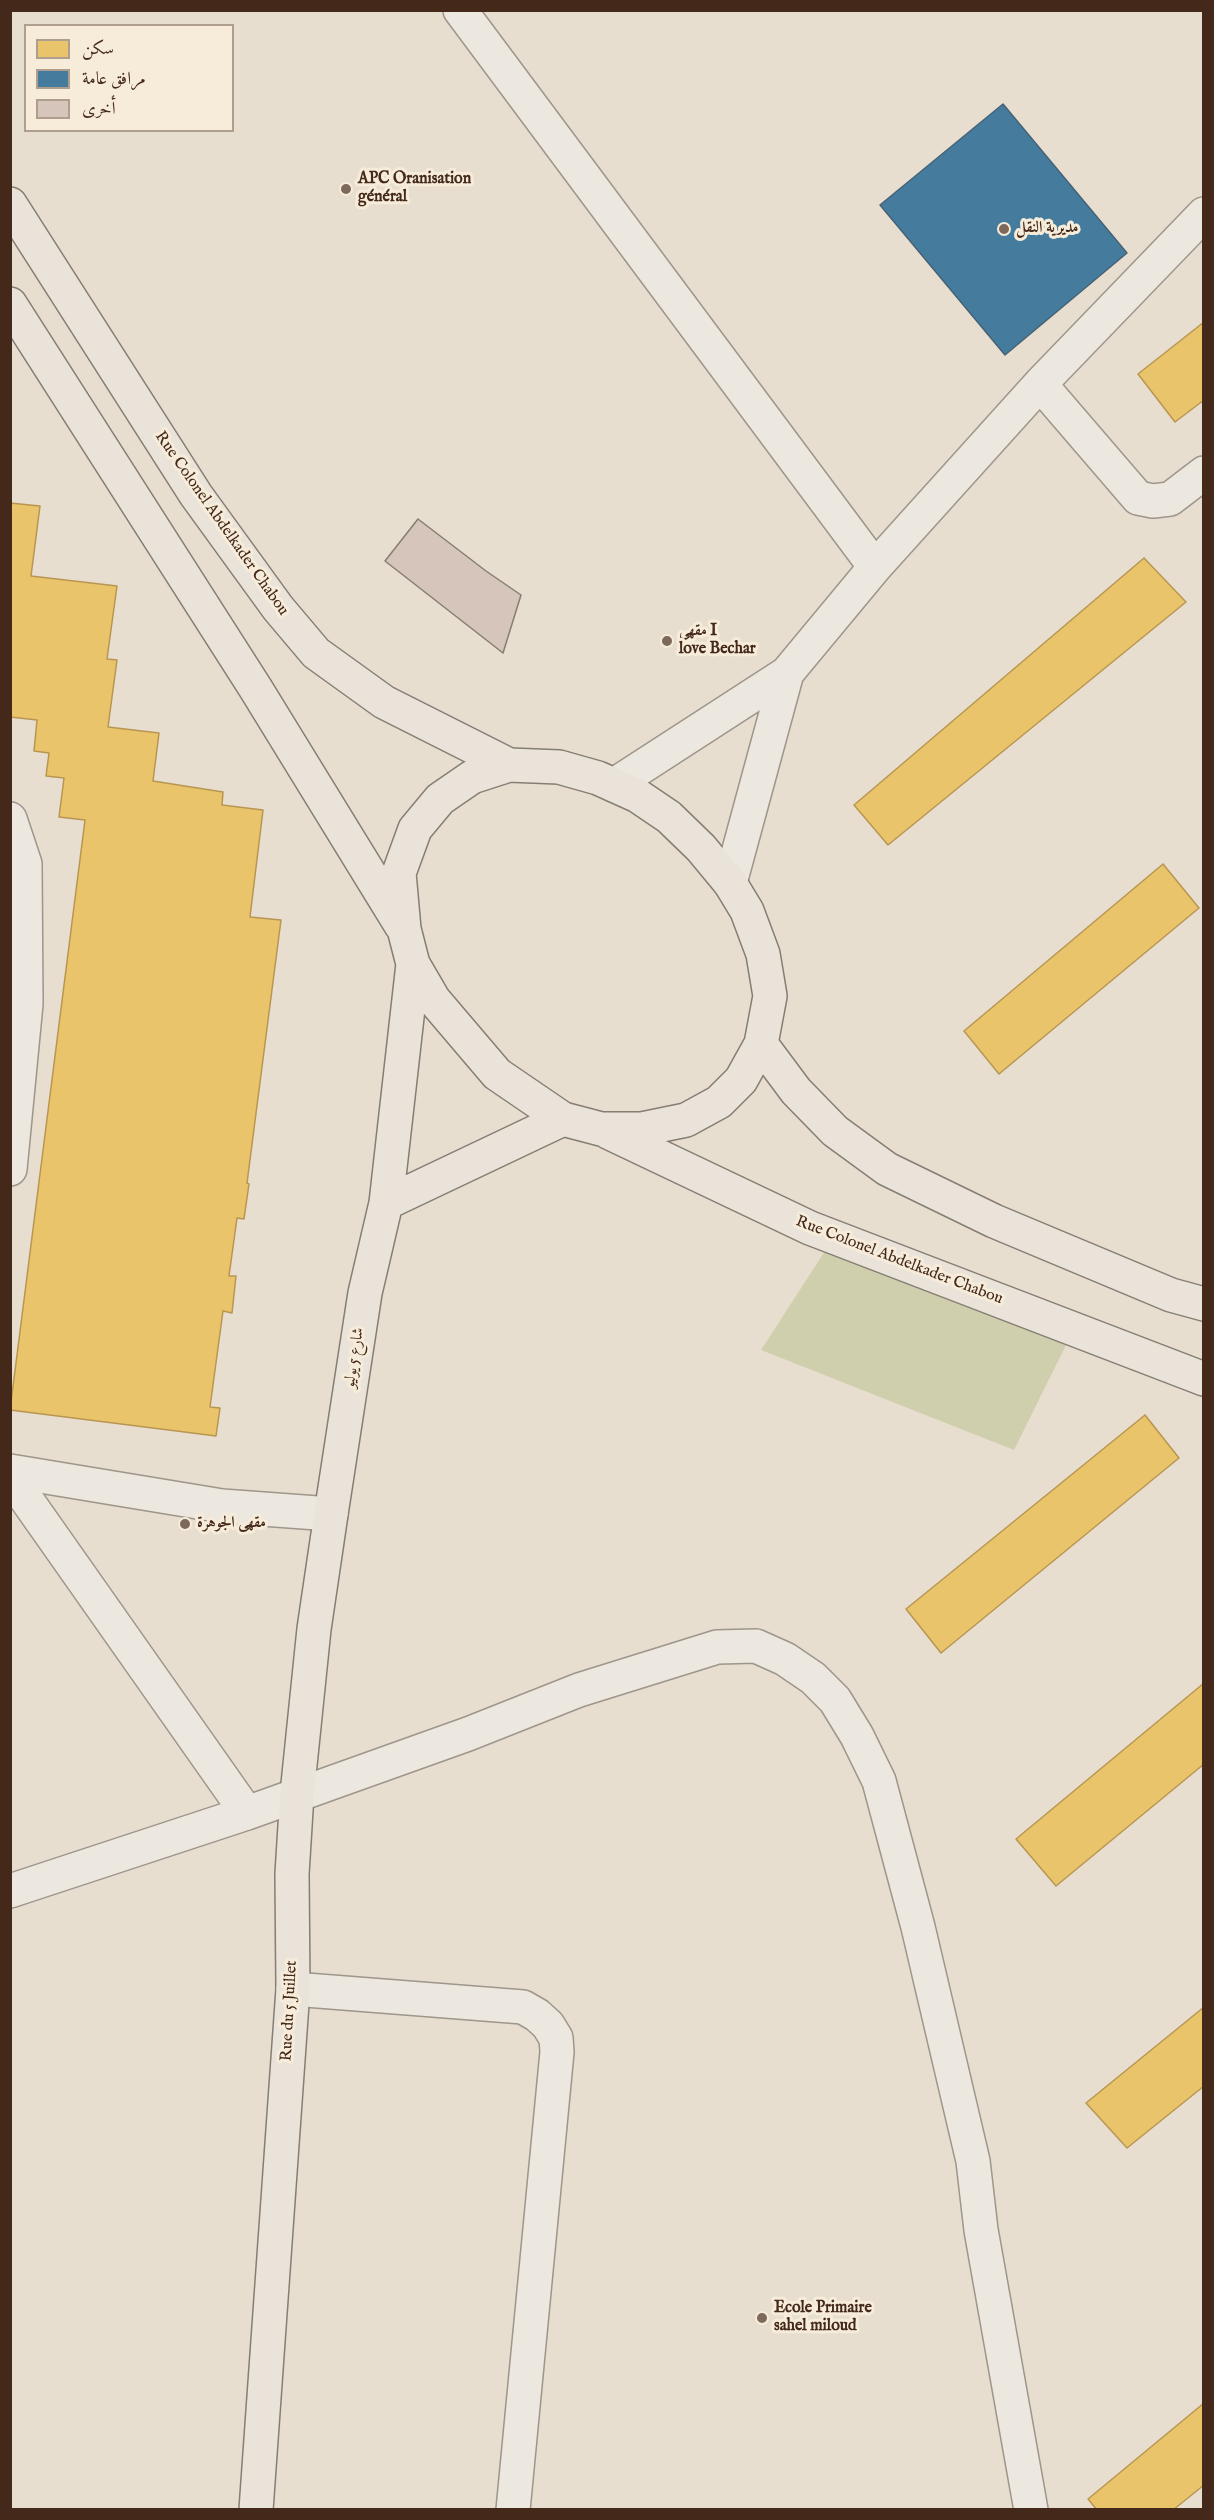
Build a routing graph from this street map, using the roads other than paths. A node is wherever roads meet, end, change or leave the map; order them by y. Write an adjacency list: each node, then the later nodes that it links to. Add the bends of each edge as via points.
1 (460, 10): 7 (street)
2 (10, 204): 9 (main road, Rue Colonel Abdelkader Chabou, via 196,495 278,608 316,653 384,702)
3 (1203, 214): 5 (street)
4 (10, 304): 13 (main road)
5 (1040, 384): 6 (street, via 1138,498 1170,499); 7 (street)
6 (1203, 473)
7 (875, 567): 8 (street)
8 (787, 673): 10 (street); 12 (street)
9 (509, 765): 10 (main road, via 559,767); 13 (main road, via 472,777 440,799 415,829 399,873)
10 (614, 785): 12 (main road, via 669,817)
11 (10, 819): 18 (street, via 24,864 26,1004)
12 (730, 883): 15 (main road, via 747,910 763,954 770,996)
13 (404, 929): 14 (main road)
14 (413, 964): 16 (main road, via 434,1000 497,1074); 19 (main road, شارع 5 يوليو)
15 (760, 1044): 17 (main road, via 741,1080 719,1102 686,1120 642,1129); 20 (main road, via 796,1091 835,1131 887,1169 994,1221)
16 (563, 1119): 17 (main road); 19 (main road)
17 (601, 1129): 21 (main road, Rue Colonel Abdelkader Chabou, via 810,1228)
18 (10, 1169)
19 (386, 1203): 24 (main road, شارع 5 يوليو, via 365,1293)
20 (1203, 1304)
21 (1203, 1379)
22 (10, 1471): 24 (street, via 222,1506)
23 (10, 1476): 26 (street)
24 (331, 1514): 25 (main road, Rue du 5 Juillet, via 314,1629)
25 (297, 1794): 26 (street); 28 (main road, Rue du 5 Juillet, via 292,1874); 31 (street, via 579,1690 717,1647 756,1646 813,1678 835,1700 879,1781 918,1927 973,2161 981,2230)
26 (247, 1813): 27 (street)
27 (10, 1891)
28 (293, 1989): 29 (main road, Rue du 5 Juillet); 30 (street, via 523,2007 537,2014 556,2038 558,2052)
29 (256, 2510)
30 (513, 2510)
31 (1031, 2510)

